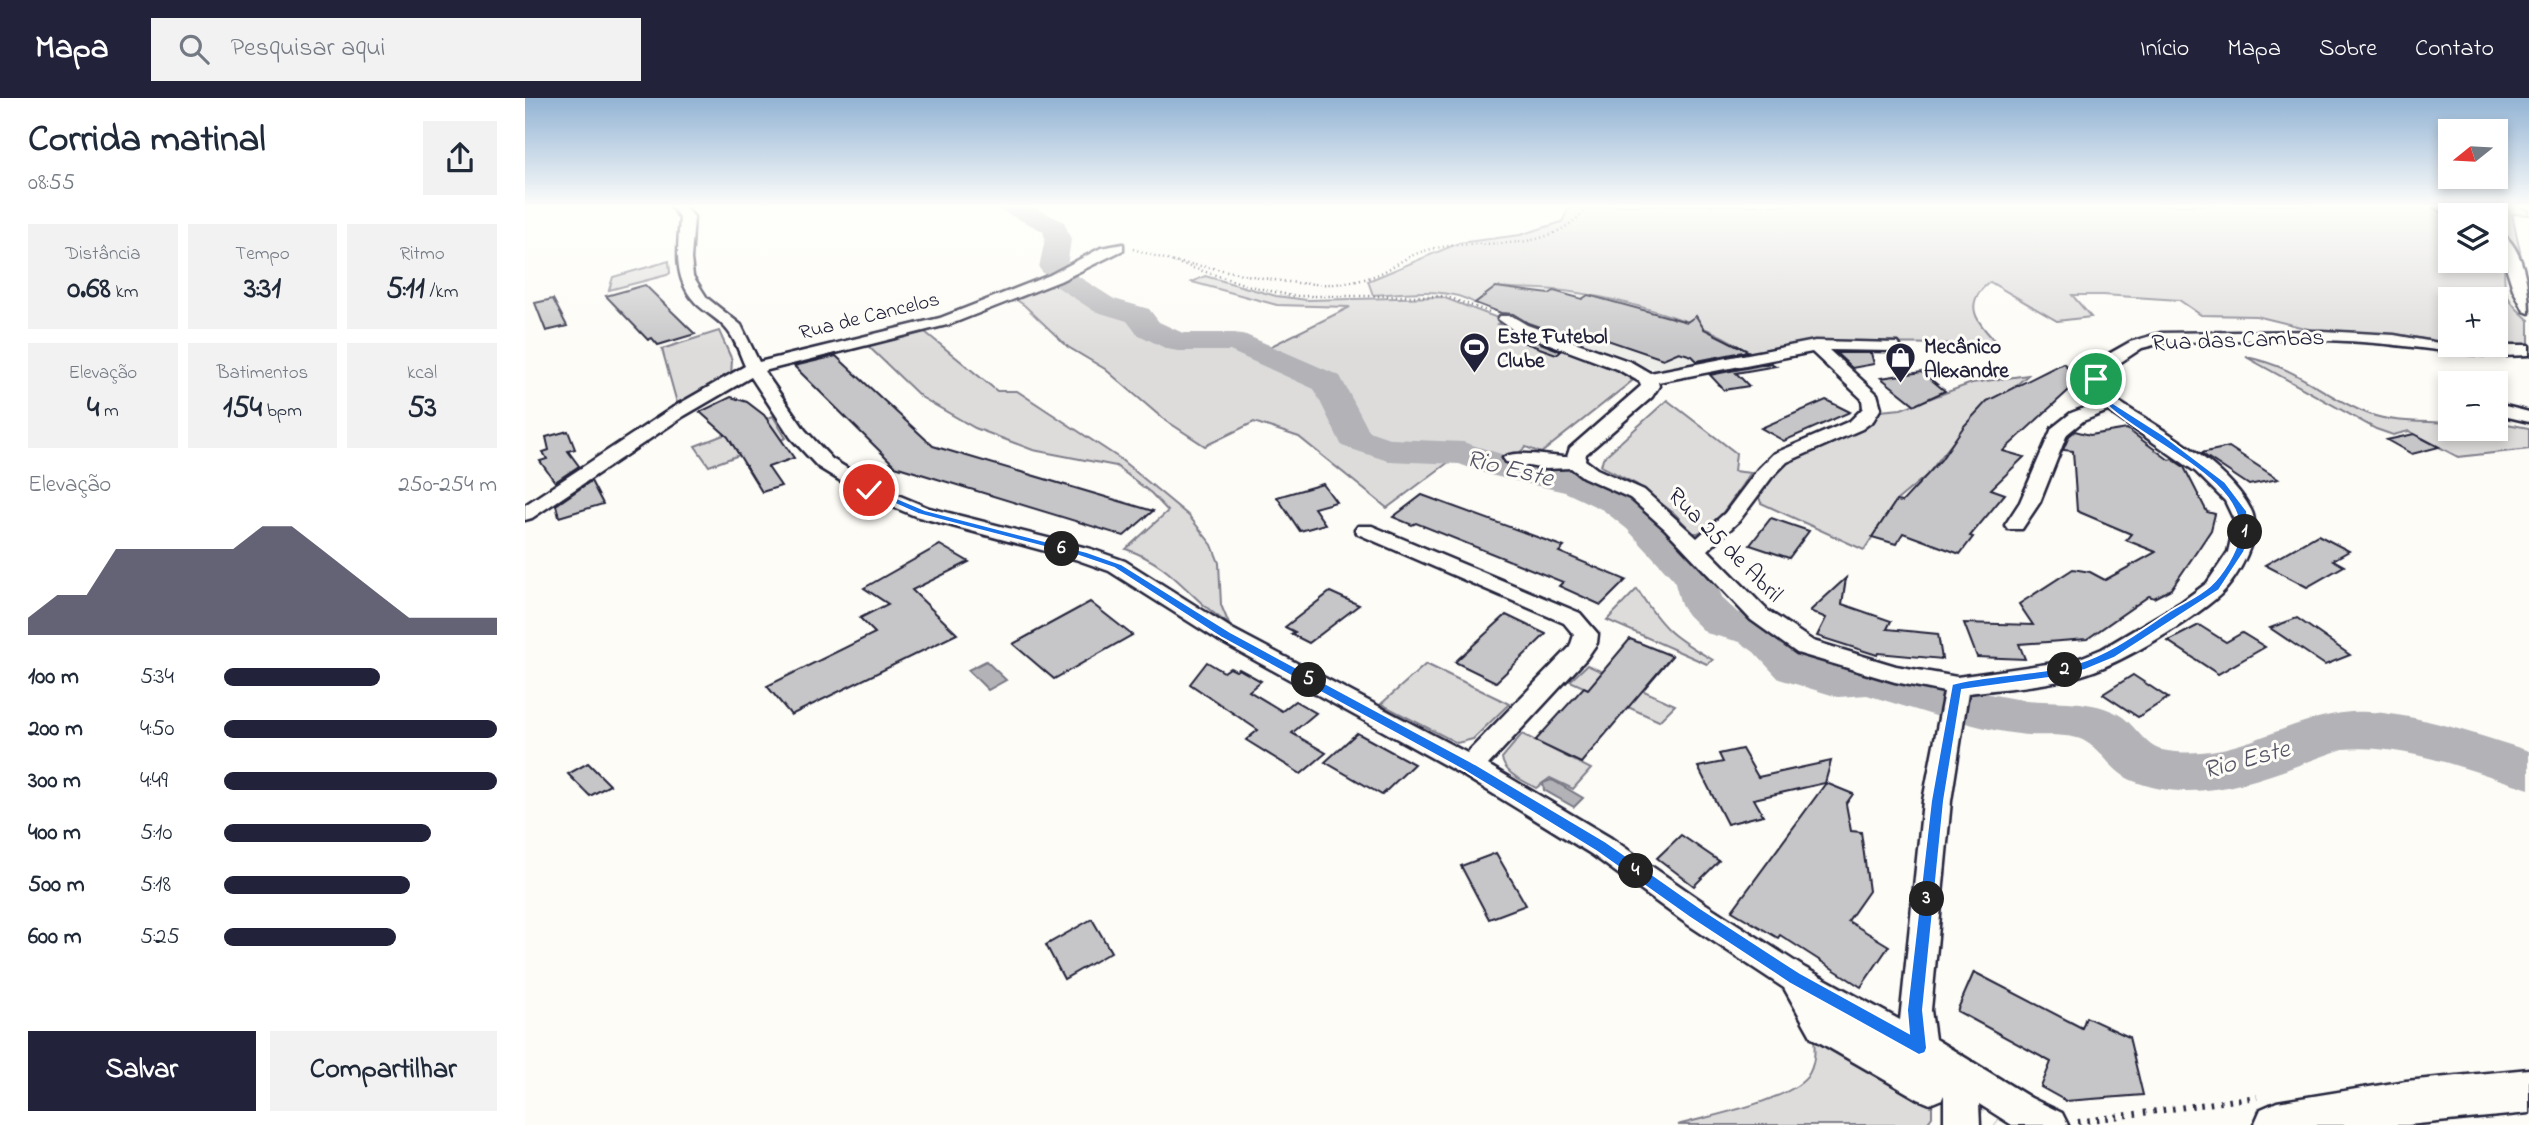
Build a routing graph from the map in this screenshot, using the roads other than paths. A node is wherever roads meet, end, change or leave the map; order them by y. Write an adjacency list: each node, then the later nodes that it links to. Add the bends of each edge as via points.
1 (684, 253): 9 (street, via 692,289 735,328)
2 (1101, 253): 9 (street, Rua de Cancelos, via 1055,278 945,321)
3 (2512, 253): 4 (street, via 2518,290)
4 (2529, 308)
5 (1506, 319): 10 (street)
6 (1815, 346): 7 (street); 10 (street); 19 (street, via 1871,398 1873,412 1776,461 1732,517)
7 (1892, 346)
8 (2529, 350): 11 (street, Rua das Cambas, via 2499,352 2317,335 2161,338 2128,349 2098,371 2098,387)
9 (754, 368): 16 (street, Rua de Cancelos, via 658,425); 21 (street, via 803,441 825,463 869,490 922,512 1118,566 1226,635)
10 (1648, 379): 15 (street, via 1646,393 1577,452)
11 (2110, 404): 17 (street, via 2077,417 2059,432 2030,502); 20 (street, via 2203,468 2233,497 2245,522 2239,552 2215,588 2110,655 2049,674)
12 (2508, 412): 13 (street)
13 (2529, 416)
14 (1513, 458): 15 (street)
15 (1575, 463): 19 (street, Rua 25 de Abril, via 1637,494)
16 (525, 514)
17 (2015, 525)
18 (1365, 530): 21 (street, via 1572,618 1586,634 1578,653)
19 (1697, 550): 20 (street, Rua 25 de Abril, via 1759,615 1805,647)
20 (1957, 687): 22 (street, via 1937,801 1915,1010)
21 (1470, 767): 22 (street, via 1601,846 1794,978 1824,1027)
22 (1932, 1066): 24 (street, via 1962,1098); 25 (street)
23 (2529, 1091): 26 (main road, via 2406,1103)
24 (1962, 1125)
25 (2050, 1125)
26 (2277, 1125)

